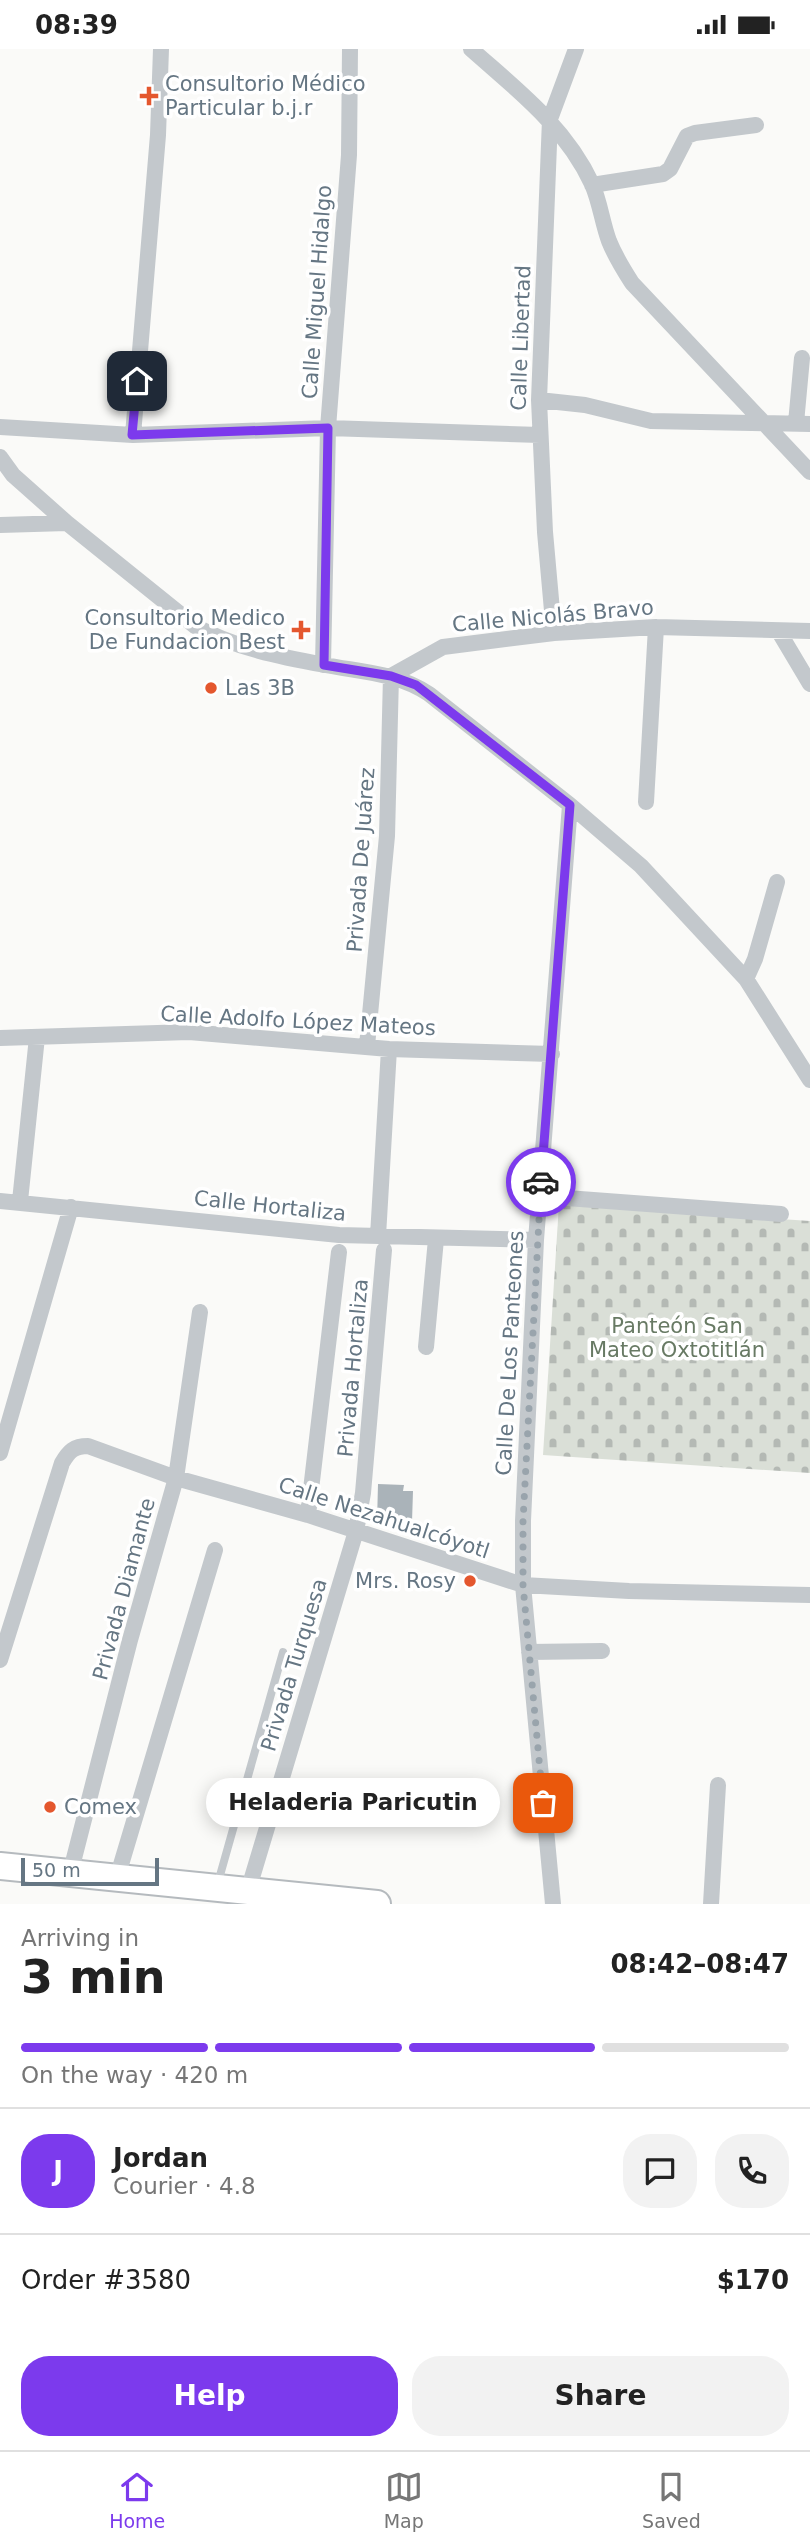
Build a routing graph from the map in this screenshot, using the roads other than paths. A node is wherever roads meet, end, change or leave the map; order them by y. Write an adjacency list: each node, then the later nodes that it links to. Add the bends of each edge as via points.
1 (161, 49): 14 (street)
2 (350, 49): 13 (street, Calle Miguel Hidalgo, via 349,155)
3 (471, 49): 5 (street)
4 (576, 49): 5 (street, Calle Libertad)
5 (550, 119): 7 (street); 9 (street, Calle Libertad)
6 (757, 125): 7 (street, via 687,136 670,169 658,177)
7 (592, 185): 10 (street, via 608,240 632,283)
8 (802, 358): 11 (street)
9 (539, 400): 10 (street, via 585,405 651,421); 15 (street, Calle Libertad)
10 (763, 423): 11 (street); 17 (street)
11 (803, 423)
12 (0, 427): 14 (street)
13 (328, 428): 14 (street); 15 (street); 24 (street, Calle Miguel Hidalgo)
14 (132, 435)
15 (540, 435): 23 (street, Calle Libertad)
16 (1, 463): 18 (street)
17 (810, 472)
18 (67, 523): 19 (street); 24 (street, via 195,627 218,639)
19 (0, 525)
20 (656, 627): 22 (street, Calle Nicolás Bravo); 23 (street, Calle Nicolás Bravo); 27 (street)
21 (810, 631): 22 (street, Calle Nicolás Bravo)
22 (779, 632): 26 (street)
23 (554, 633): 25 (street, Calle Nicolás Bravo, via 443,647)
24 (324, 665): 25 (street)
25 (391, 676): 28 (street, via 429,694); 33 (street, Privada De Juárez, via 387,837)
26 (810, 684)
27 (646, 802)
28 (570, 805): 30 (street, via 641,866); 35 (street, Calle De Los Panteones)
29 (777, 882): 30 (street)
30 (746, 979): 36 (street)
31 (37, 1037): 32 (street, Calle Adolfo López Mateos); 33 (street, Calle Adolfo López Mateos, via 189,1032); 39 (street)
32 (0, 1038)
33 (367, 1047): 34 (street, Calle Adolfo López Mateos)
34 (389, 1049): 35 (street, Calle Adolfo López Mateos); 44 (street, Privada Hortaliza)
35 (552, 1054): 37 (street, Calle De Los Panteones)
36 (810, 1080)
37 (540, 1196): 41 (street); 43 (street, Calle De Los Panteones)
38 (0, 1201): 39 (street, Calle Hortaliza)
39 (20, 1201): 40 (street, Calle Hortaliza)
40 (71, 1207): 44 (street, Calle Hortaliza); 48 (street)
41 (781, 1214)
42 (436, 1239): 43 (street, Calle Hortaliza); 44 (street, Calle Hortaliza); 47 (street)
43 (536, 1240): 53 (street, Calle De Los Panteones)
44 (381, 1243): 51 (street, Privada Hortaliza, via 363,1493)
45 (339, 1252): 50 (street)
46 (200, 1311): 49 (street, Privada Diamante)
47 (426, 1347)
48 (0, 1453)
49 (176, 1478): 50 (street, Calle Nezahualcóyotl); 58 (street, Calle Nezahualcóyotl, via 88,1446 72,1449 62,1463); 61 (street, Privada Diamante)
50 (308, 1515): 51 (street, Calle Nezahualcóyotl)
51 (356, 1531): 53 (street, Calle Nezahualcóyotl); 64 (street, Privada Turquesa)
52 (215, 1550): 62 (street)
53 (523, 1585): 54 (street, Calle Nezahualcóyotl); 57 (street, Calle De Los Panteones)
54 (810, 1595)
55 (602, 1651): 57 (street)
56 (283, 1652): 63 (lane)
57 (529, 1652): 66 (street, Calle De Los Panteones)
58 (0, 1660)
59 (718, 1785): 67 (street)
60 (0, 1866): 61 (main road)
61 (70, 1874): 62 (main road)
62 (117, 1878): 63 (main road)
63 (216, 1888): 64 (main road)
64 (248, 1891): 65 (main road)
65 (377, 1904)
66 (553, 1904)
67 (711, 1904)

